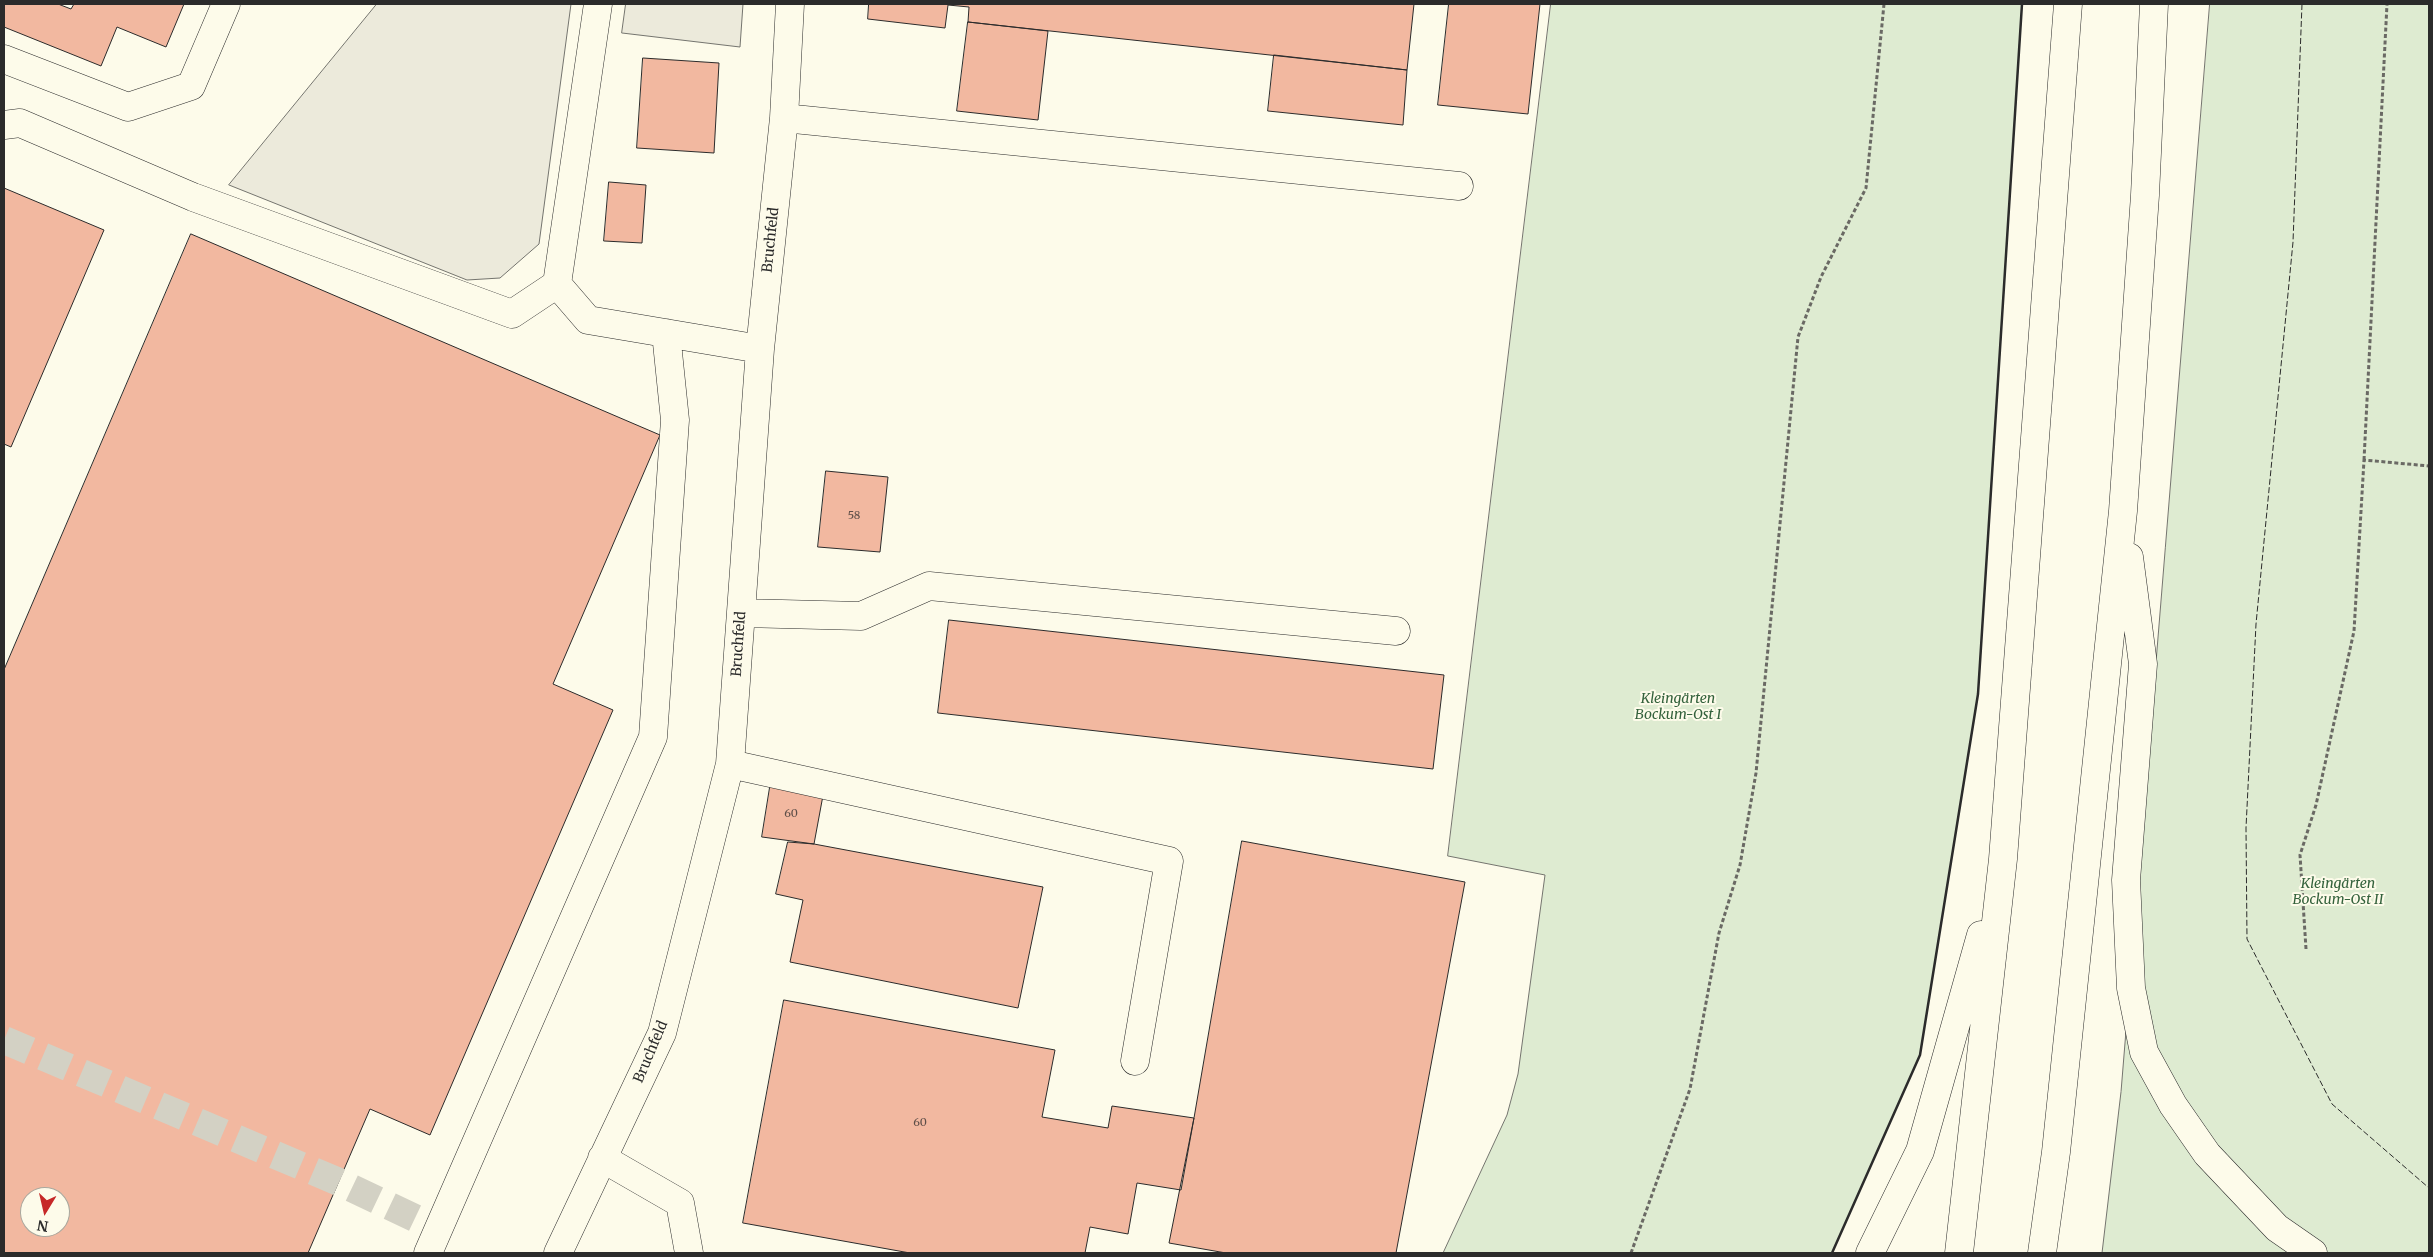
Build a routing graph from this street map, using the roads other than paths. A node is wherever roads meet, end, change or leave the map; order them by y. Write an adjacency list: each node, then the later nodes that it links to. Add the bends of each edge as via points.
1 (226, 4): 6 (main road, via 190,86 128,107)
2 (598, 4): 10 (main road)
3 (790, 4): 7 (main road, Bruchfeld)
4 (2068, 4): 17 (main road)
5 (2154, 4): 13 (main road, via 2145,195)
6 (5, 64)
7 (784, 118): 9 (main road); 12 (main road, Bruchfeld)
8 (4, 125): 10 (main road, via 20,123 193,197 512,314)
9 (1459, 186)
10 (557, 284): 11 (main road, via 588,320)
11 (666, 333): 12 (main road); 20 (main road, via 675,420 653,737)
12 (760, 349): 14 (main road, Bruchfeld)
13 (2123, 511): 25 (main road, via 2057,1142); 26 (main road, via 2143,664 2126,880 2131,988 2144,1052 2173,1105 2207,1154 2277,1228)
14 (742, 613): 15 (main road, via 861,616 929,586); 16 (main road, Bruchfeld)
15 (1396, 631)
16 (730, 764): 18 (main road, via 1169,861); 19 (main road, Bruchfeld, via 662,1033)
17 (2003, 859): 23 (main road, via 1920,1151); 24 (main road)
18 (1135, 1061)
19 (602, 1158): 21 (main road, Bruchfeld); 22 (main road, via 680,1203)
20 (428, 1253)
21 (558, 1253)
22 (689, 1253)
23 (1870, 1253)
24 (1960, 1253)
25 (2042, 1253)
26 (2313, 1253)

